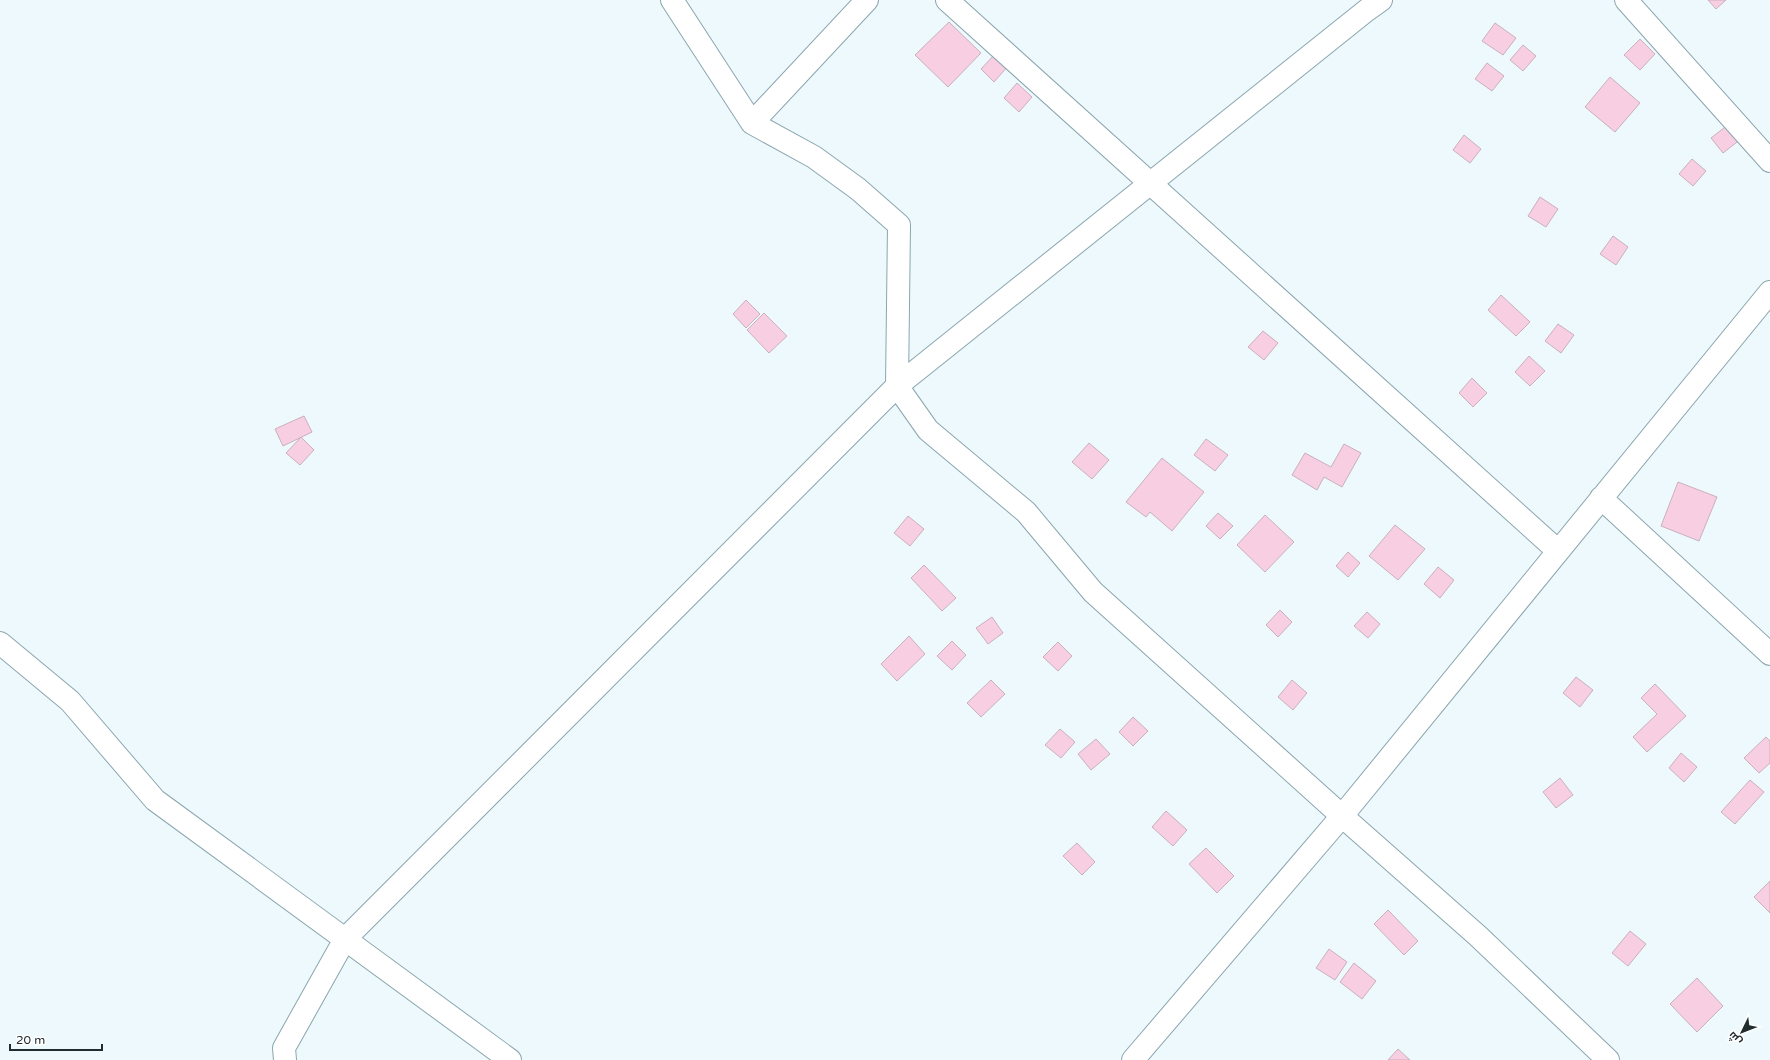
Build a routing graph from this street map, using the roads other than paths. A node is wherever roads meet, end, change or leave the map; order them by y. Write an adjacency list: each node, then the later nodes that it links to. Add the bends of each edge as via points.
1 (672, 0): 6 (street)
2 (867, 0): 6 (street)
3 (947, 0): 8 (street)
4 (1381, 0): 8 (street)
5 (1626, 0): 7 (street)
6 (752, 123): 10 (street, via 814,157 858,189 899,225)
7 (1770, 161)
8 (1150, 183): 10 (street); 12 (street)
9 (1770, 292): 11 (street)
10 (897, 386): 15 (street, via 928,430 1026,512 1093,592); 16 (street)
11 (1601, 498): 12 (street); 14 (street)
12 (1558, 551): 15 (street)
13 (0, 642): 16 (street, via 70,701 154,800)
14 (1770, 654)
15 (1342, 816): 19 (street); 20 (street, via 1478,936)
16 (346, 938): 17 (street, via 284,1048); 18 (street)
17 (285, 1060)
18 (510, 1060)
19 (1133, 1060)
20 (1608, 1060)

